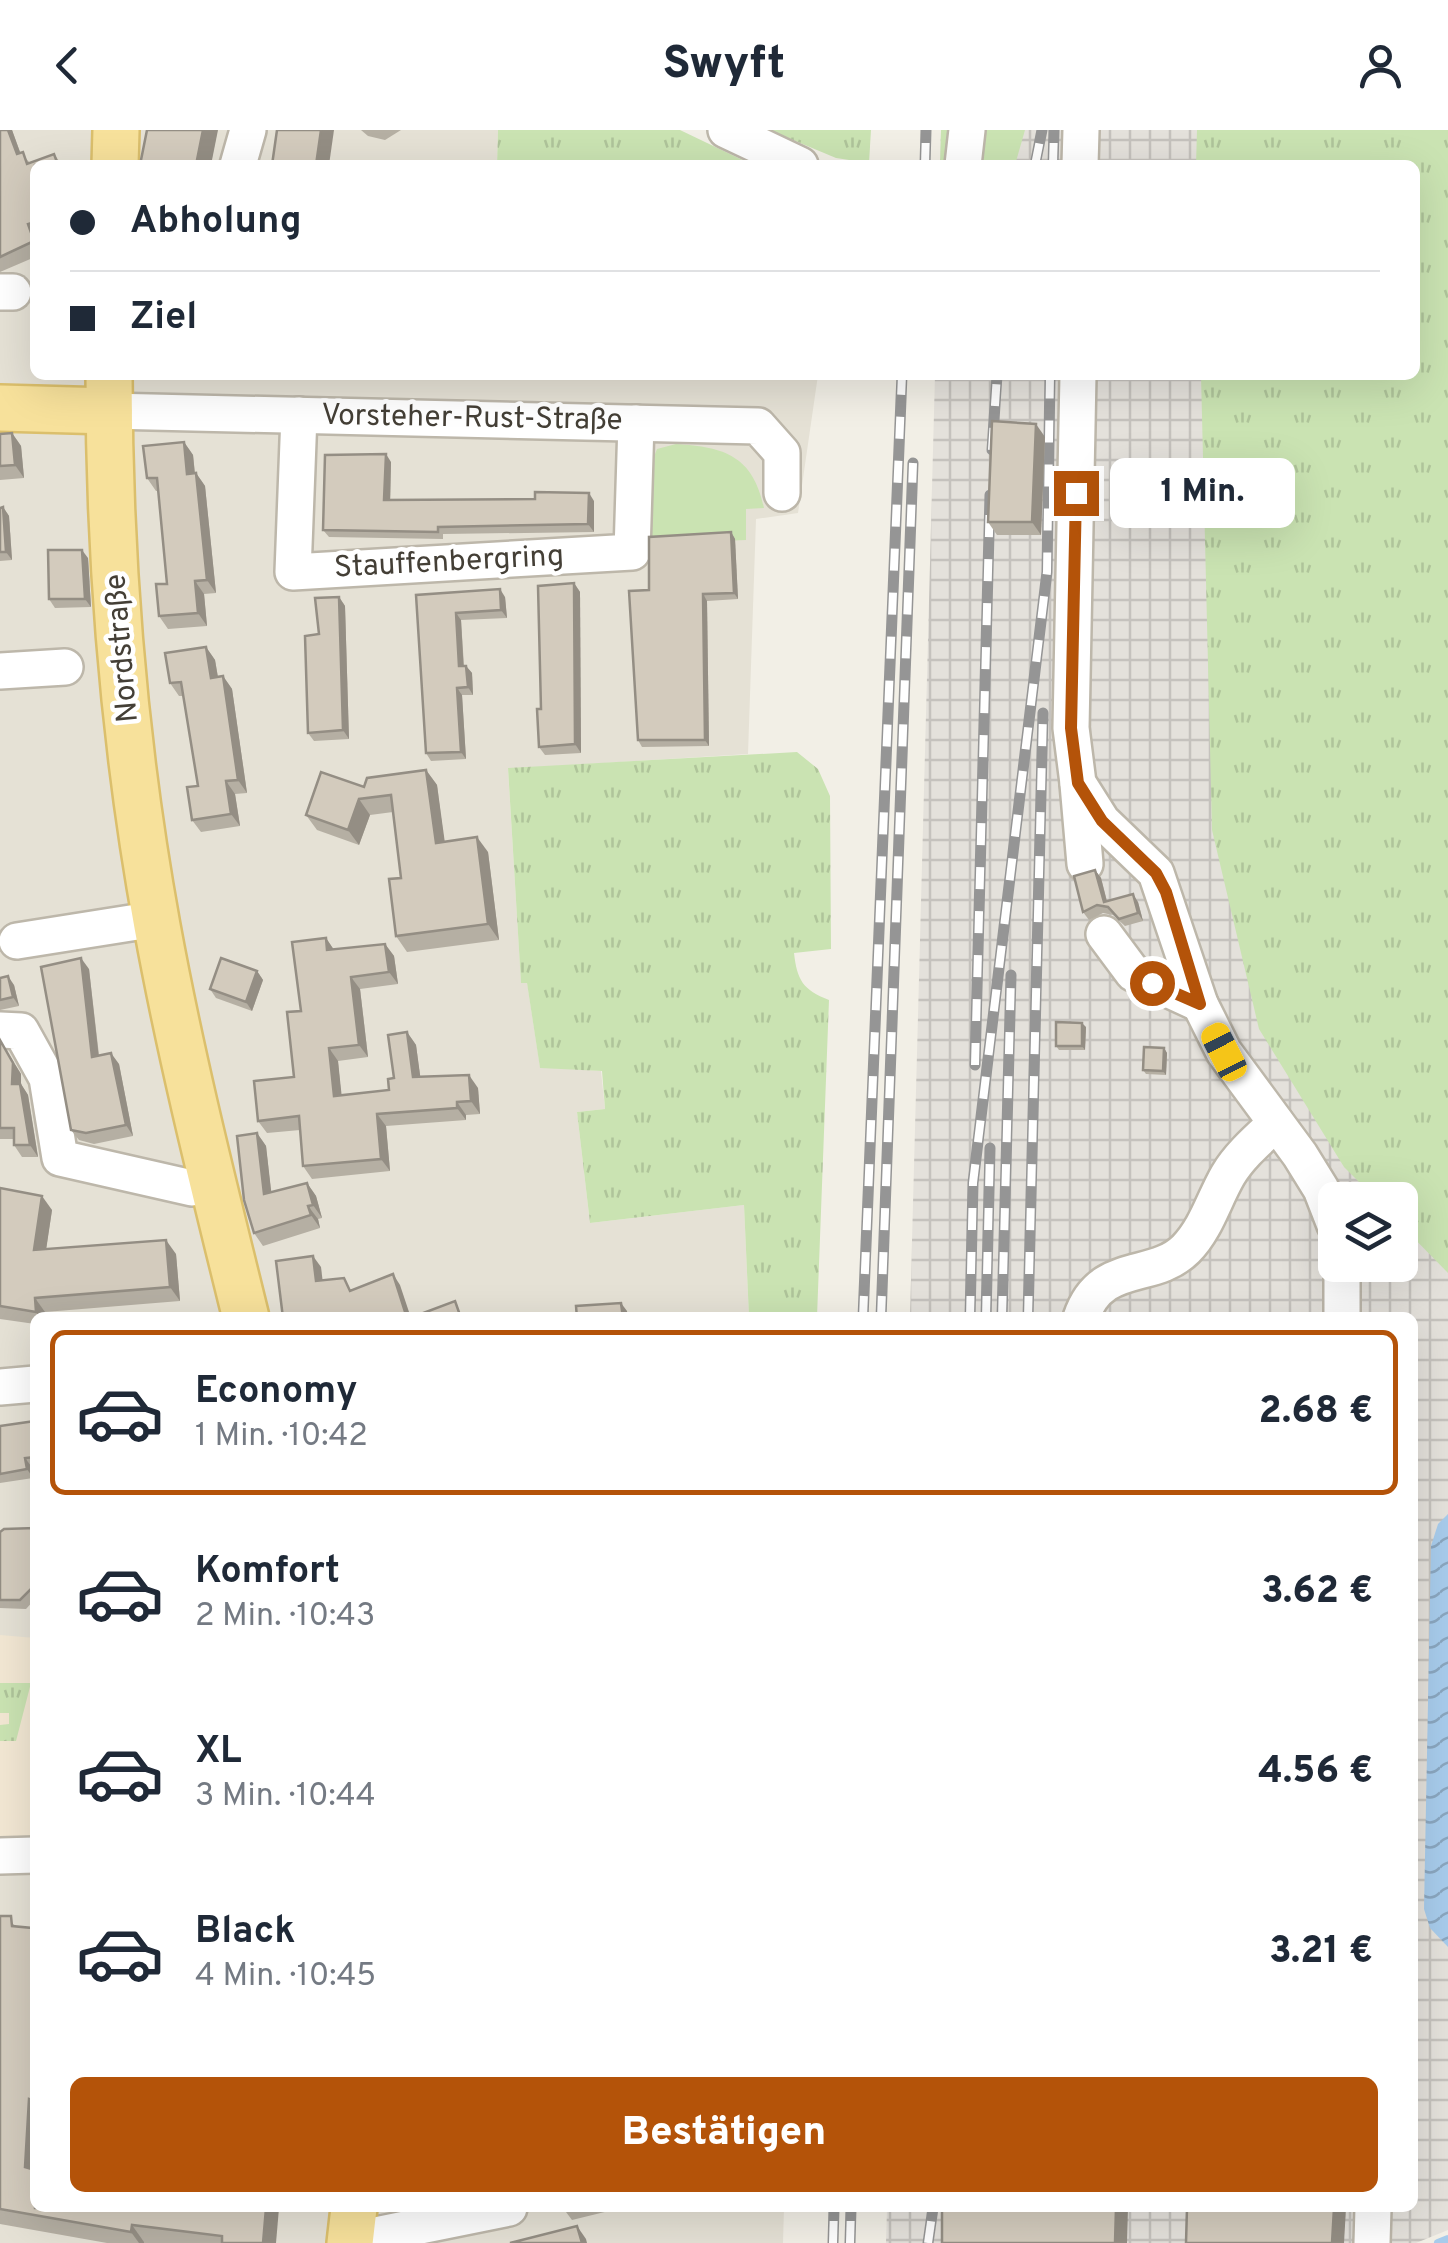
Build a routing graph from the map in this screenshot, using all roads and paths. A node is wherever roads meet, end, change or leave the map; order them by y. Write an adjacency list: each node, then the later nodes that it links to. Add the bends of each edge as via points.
1 (116, 130): 6 (main road)
2 (248, 130): 7 (street)
3 (726, 130): 8 (street)
4 (967, 130): 9 (street)
5 (1081, 130): 10 (street)
6 (114, 160)
7 (239, 160)
8 (789, 160)
9 (964, 160)
10 (1080, 160)
11 (1078, 380): 19 (street, via 1071,728)
12 (109, 393): 13 (main road); 14 (street, Vorsteher-Rust-Straße); 21 (main road, Nordstraße, via 124,692)
13 (0, 408)
14 (299, 415): 15 (street, Vorsteher-Rust-Straße); 15 (street, Stauffenbergring, via 293,572 632,552)
15 (636, 423): 16 (street, Vorsteher-Rust-Straße, via 758,426 782,454)
16 (782, 493)
17 (65, 667): 18 (street)
18 (0, 670)
19 (1078, 783): 20 (street); 24 (street, via 1102,821 1156,873)
20 (1086, 864)
21 (156, 920): 23 (street); 27 (main road, Nordstraße)
22 (1104, 934): 24 (street, via 1133,973)
23 (16, 941)
24 (1200, 1004): 26 (street, via 1224,1052)
25 (0, 1030): 27 (street, via 21,1031 47,1078 60,1158 192,1188)
26 (1276, 1123): 28 (street); 31 (street, via 1232,1170 1185,1251 1111,1278)
27 (214, 1183): 30 (main road, Nordstraße)
28 (1318, 1185)
29 (1342, 1282): 32 (street)
30 (245, 1312)
31 (1084, 1312)
32 (1342, 1312)
33 (30, 1384): 34 (street)
34 (0, 1386)
35 (0, 1856): 36 (street)
36 (30, 1856)
37 (489, 2212): 39 (street, via 371,2236)
38 (1373, 2212): 40 (street)
39 (352, 2228)
40 (1372, 2243)

